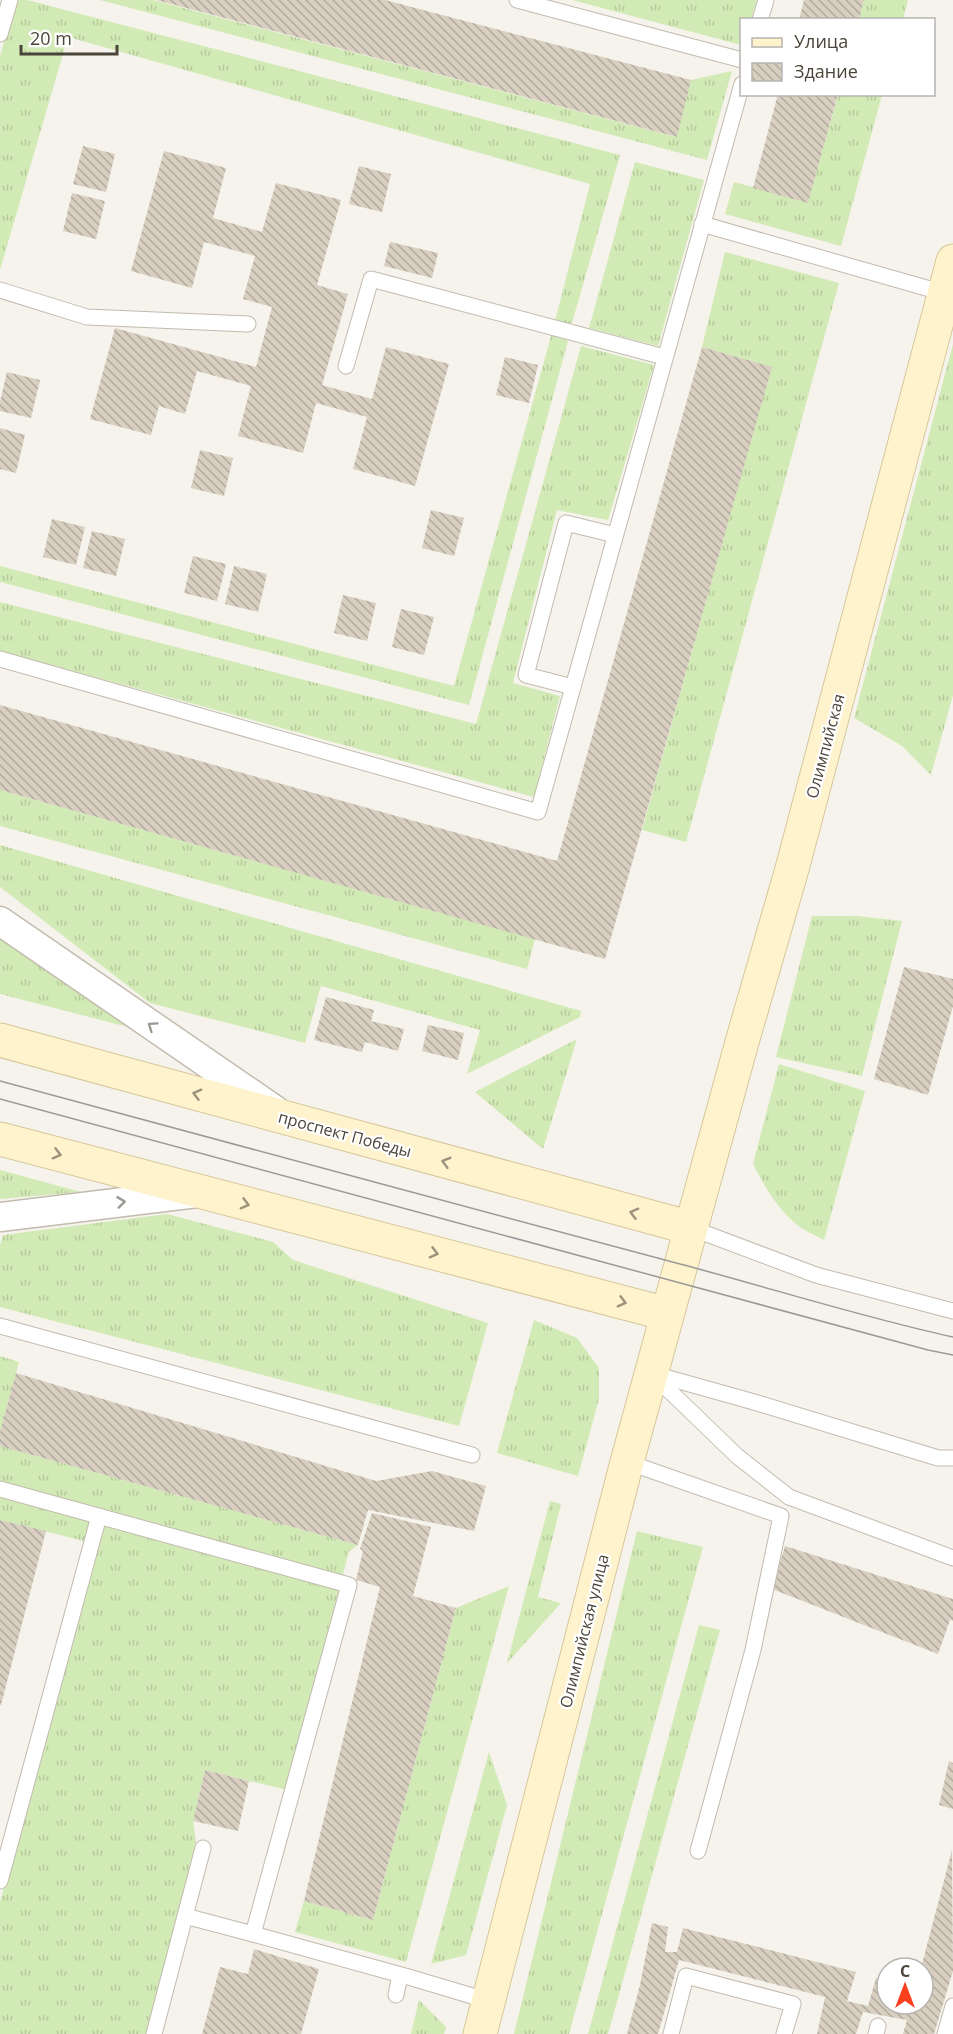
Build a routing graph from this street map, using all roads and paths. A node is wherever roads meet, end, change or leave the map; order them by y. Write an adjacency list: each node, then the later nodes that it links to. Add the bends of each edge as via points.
1 (9, 0): 5 (lane)
2 (517, 0): 6 (lane)
3 (766, 0): 4 (lane)
4 (761, 18)
5 (0, 34)
6 (740, 60)
7 (740, 88): 8 (lane)
8 (702, 224): 11 (lane); 13 (lane)
9 (953, 261): 11 (main road, Олимпийская)
10 (0, 291): 12 (lane, via 87,317)
11 (944, 293): 24 (main road, Олимпийская, via 792,869)
12 (248, 324)
13 (664, 357): 14 (lane, via 371,279); 15 (lane)
14 (346, 366)
15 (615, 535): 17 (lane); 17 (lane, via 566,523 526,675)
16 (0, 659): 17 (lane, via 538,812)
17 (573, 687)
18 (0, 921): 20 (street, one-way to 18)
19 (0, 1041): 20 (main road, проспект Победы, one-way to 19)
20 (286, 1118): 24 (main road, проспект Победы, one-way to 20)
21 (0, 1139): 22 (main road, one-way to 22)
22 (202, 1192): 23 (street, one-way to 22); 26 (main road, one-way to 26)
23 (0, 1217)
24 (691, 1228): 25 (lane, via 816,1275); 26 (main road, Олимпийская улица)
25 (953, 1311)
26 (667, 1314): 28 (main road, Олимпийская улица)
27 (0, 1326): 29 (lane)
28 (651, 1373): 30 (lane, via 938,1458); 31 (main road, Олимпийская улица); 34 (lane, via 737,1456 789,1497)
29 (472, 1455)
30 (953, 1458)
31 (627, 1462): 36 (lane, via 781,1516 753,1650); 42 (main road, Олимпийская улица)
32 (0, 1489): 33 (lane)
33 (99, 1516): 37 (lane); 39 (lane, via 349,1585)
34 (953, 1558)
35 (203, 1848): 38 (lane)
36 (698, 1851)
37 (0, 1881)
38 (185, 1916): 39 (lane); 44 (lane)
39 (253, 1934): 40 (lane)
40 (400, 1975): 41 (lane); 42 (lane)
41 (396, 1995)
42 (489, 2001): 45 (main road, Олимпийская улица)
43 (953, 2006): 48 (lane)
44 (154, 2034)
45 (480, 2034)
46 (671, 2034): 47 (lane, via 686,1976 792,2004)
47 (784, 2034)
48 (945, 2034)

